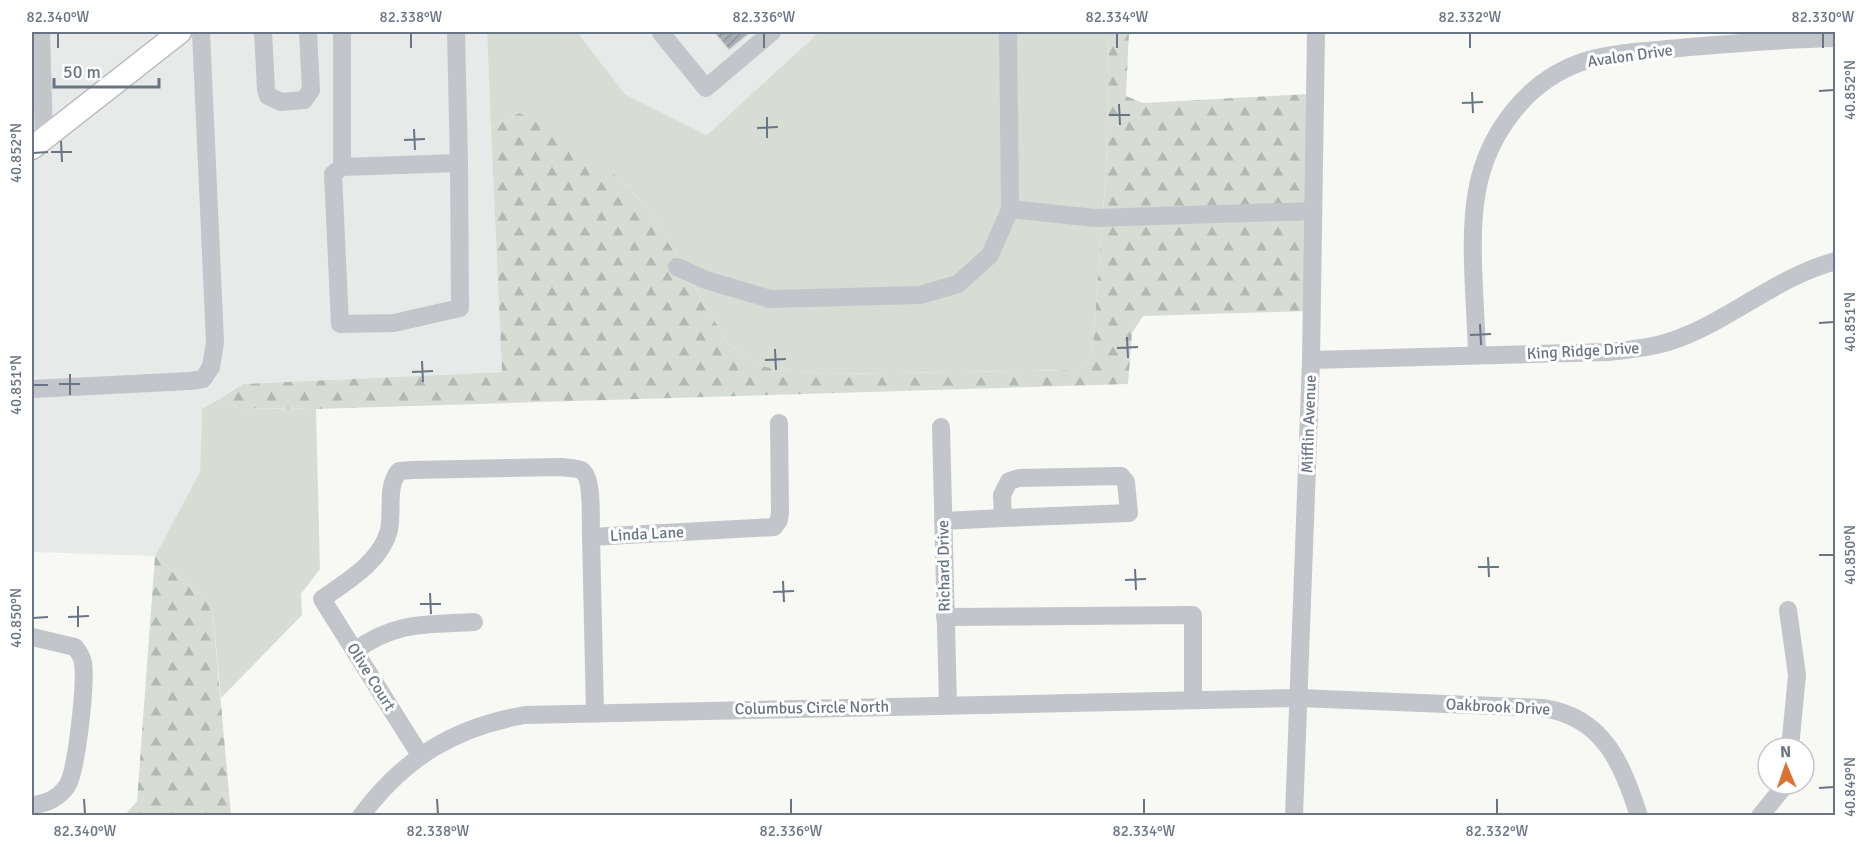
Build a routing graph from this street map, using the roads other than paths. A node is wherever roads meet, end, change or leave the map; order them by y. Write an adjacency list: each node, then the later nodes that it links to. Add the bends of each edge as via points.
1 (41, 32): 14 (street)
2 (180, 32): 14 (main road)
3 (201, 32): 23 (street, via 215,342 211,367 203,379 190,381)
4 (263, 32): 5 (street, via 266,89 268,96 281,102 298,102 310,90)
5 (308, 32)
6 (342, 32): 16 (street)
7 (456, 32): 15 (street)
8 (772, 32): 11 (street, via 706,88)
9 (1008, 32): 17 (street)
10 (1316, 32): 18 (street, Mifflin Avenue)
11 (661, 33)
12 (1721, 38): 13 (street, Avalon Drive); 21 (street, Avalon Drive, via 1581,63 1549,78 1506,122 1487,156 1476,195)
13 (1836, 38)
14 (38, 143)
15 (459, 163): 16 (street); 16 (street, via 460,308 394,323 340,324 333,174)
16 (342, 167)
17 (1011, 209): 18 (street, via 1095,218); 20 (street, via 990,255 958,284 920,295 770,299)
18 (1313, 211): 22 (street, Mifflin Avenue)
19 (1836, 261): 21 (street, King Ridge Drive, via 1799,273 1668,342 1608,352)
20 (677, 267)
21 (1477, 355): 22 (street, King Ridge Drive)
22 (1311, 360): 34 (street, Mifflin Avenue)
23 (32, 389)
24 (779, 423): 28 (street, Linda Lane, via 780,513 774,527)
25 (941, 427): 27 (street, Richard Drive)
26 (1003, 518): 26 (street, via 1002,495 1008,481 1121,476 1126,482 1130,513); 27 (street)
27 (943, 521): 30 (street, Richard Drive)
28 (591, 537): 33 (street, Olive Court, via 589,484 579,469 399,471 393,478 389,529 380,552 322,599); 37 (street, Linda Lane)
29 (1788, 610): 38 (street, via 1797,675)
30 (945, 617): 35 (street, via 1192,615); 36 (street, Richard Drive)
31 (474, 622): 33 (street, via 391,630 374,636)
32 (32, 638): 41 (street, via 75,647 82,661 84,681 74,767 68,784 52,800)
33 (355, 651): 39 (street, Olive Court)
34 (1298, 698): 35 (street, Columbus Circle North); 43 (street, Mifflin Avenue); 44 (street, Oakbrook Drive, via 1543,708 1570,715 1583,721 1612,751)
35 (1193, 700): 36 (street, Columbus Circle North)
36 (948, 705): 37 (street, Columbus Circle North)
37 (595, 712): 39 (street, Columbus Circle North, via 502,718 448,739)
38 (1792, 736)
39 (420, 755): 42 (street, Columbus Circle North, via 394,776)
40 (1776, 796): 45 (street)
41 (32, 805)
42 (361, 816)
43 (1294, 816)
44 (1639, 816)
45 (1760, 816)

